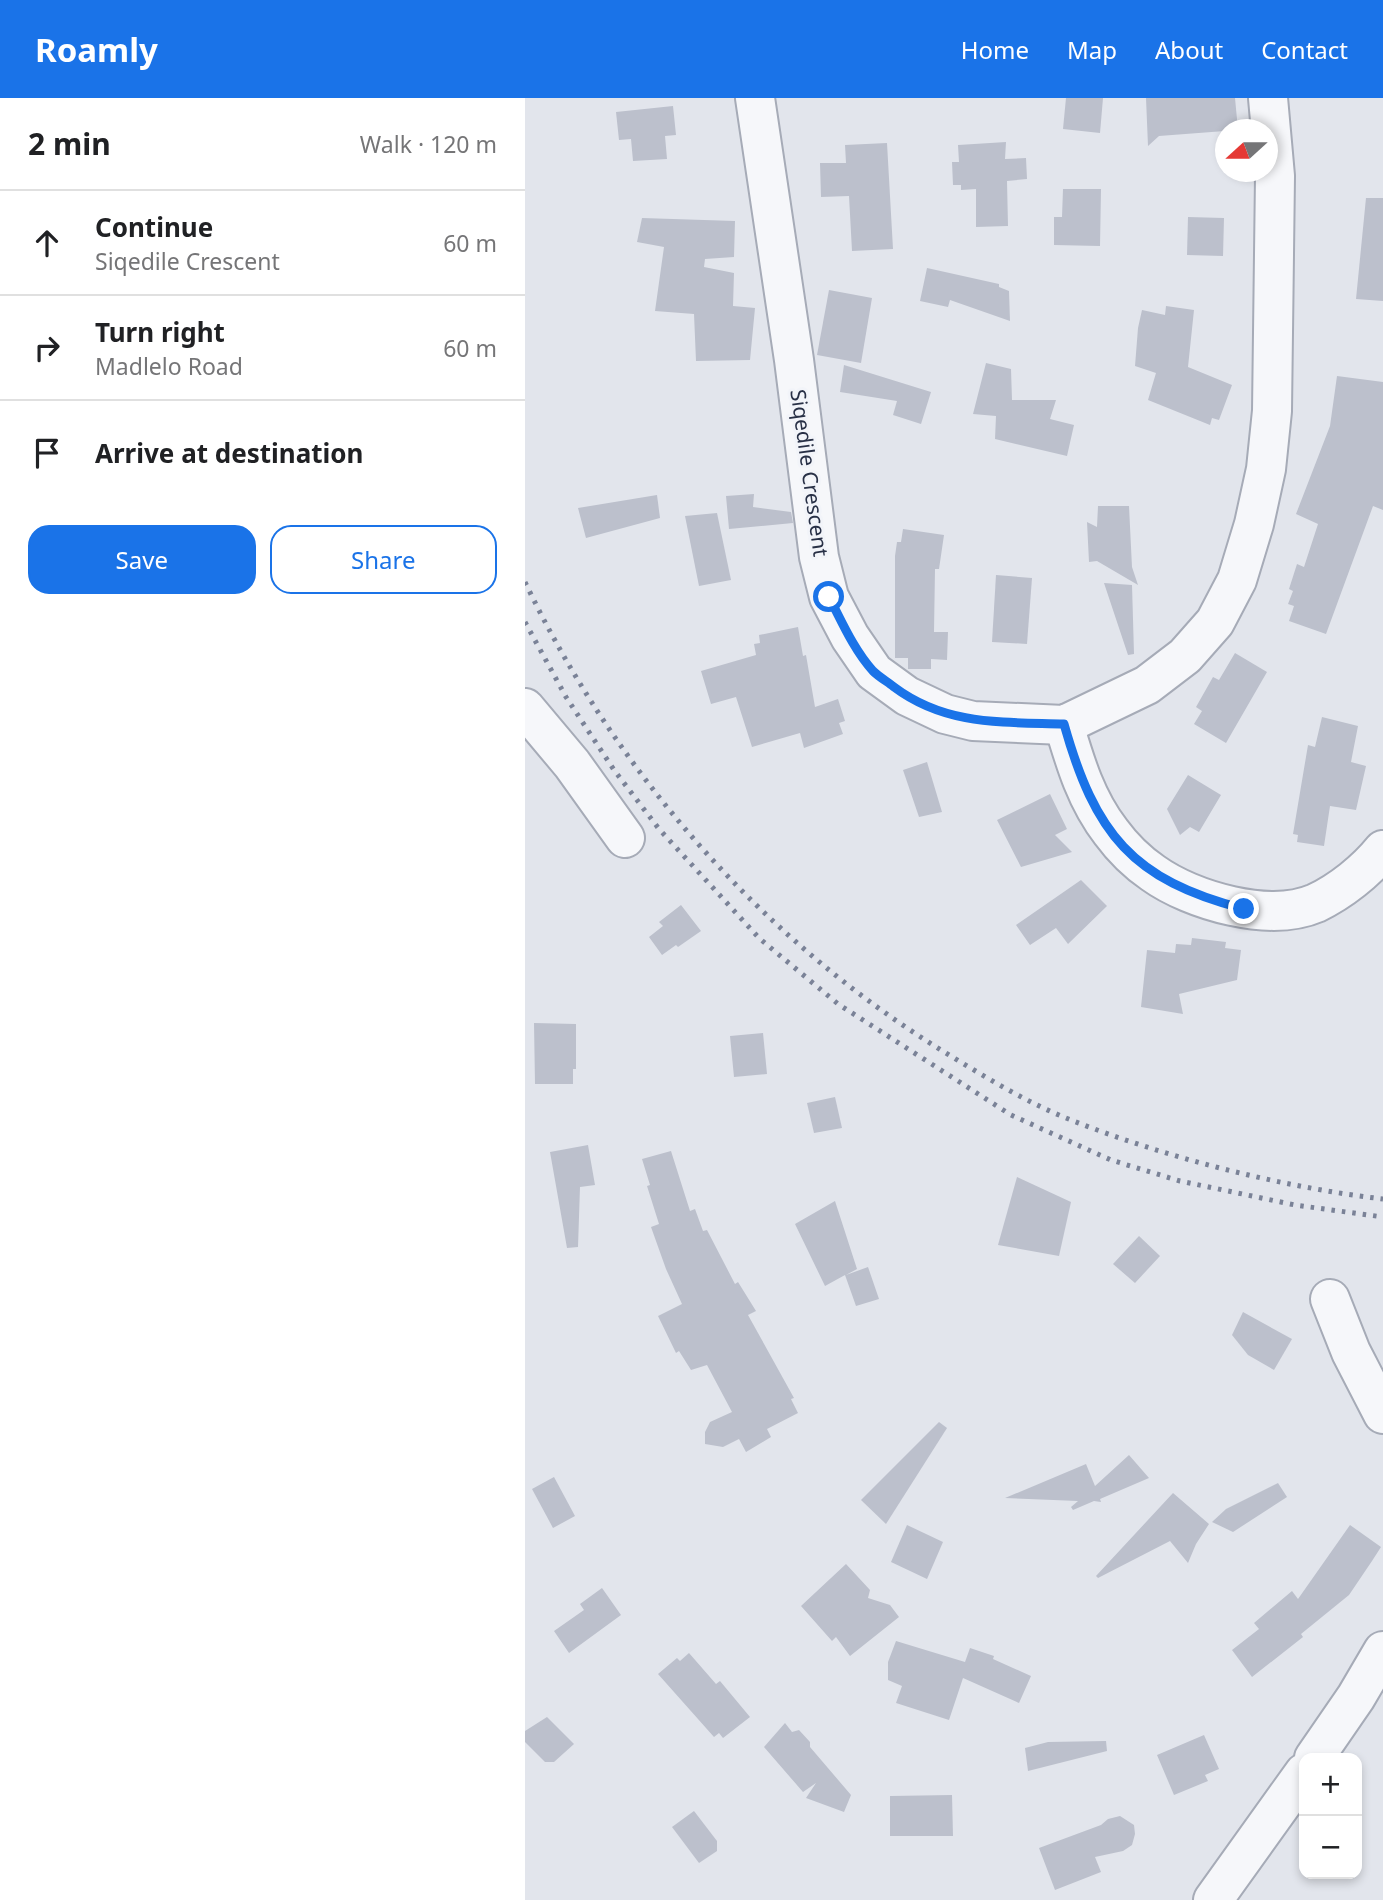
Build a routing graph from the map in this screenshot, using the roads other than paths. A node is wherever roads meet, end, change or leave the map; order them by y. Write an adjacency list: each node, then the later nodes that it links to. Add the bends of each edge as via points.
1 (755, 98): 4 (street, Siqedile Crescent, via 819,557 829,597 874,672 907,696 973,721)
2 (1268, 98): 4 (street, Siqedile Crescent, via 1275,176 1272,411 1266,469 1237,580 1215,622 1185,656 1147,685)
3 (525, 708): 5 (street)
4 (1064, 724): 6 (street, via 1084,788 1110,831 1153,874 1181,889 1244,909 1297,908 1335,892)
5 (625, 838)
6 (1383, 850)
7 (1330, 1299): 8 (street, via 1350,1352)
8 (1383, 1414)
9 (1383, 1651): 10 (street)
10 (1318, 1753)
11 (1299, 1780): 12 (street)
12 (1213, 1900)

